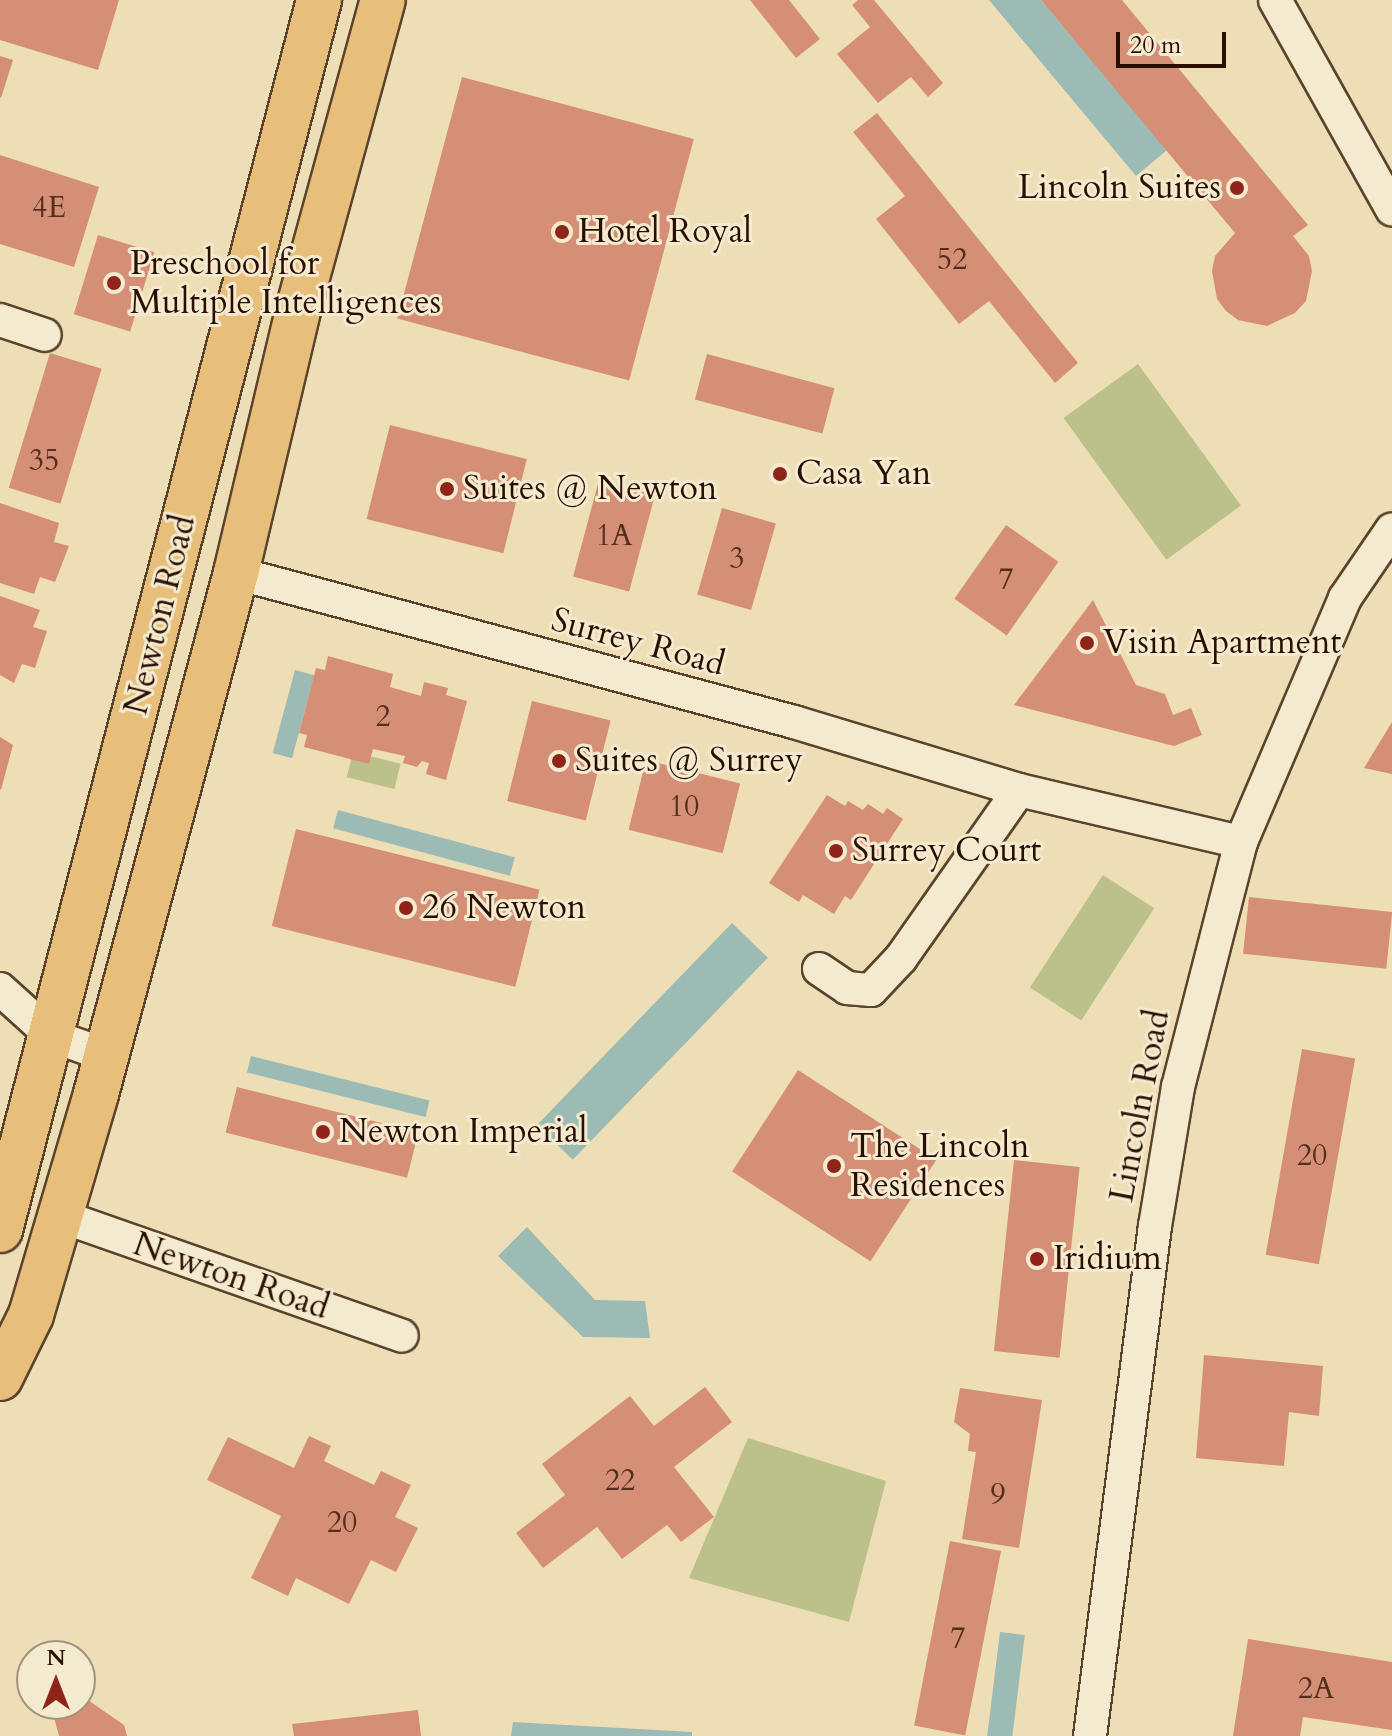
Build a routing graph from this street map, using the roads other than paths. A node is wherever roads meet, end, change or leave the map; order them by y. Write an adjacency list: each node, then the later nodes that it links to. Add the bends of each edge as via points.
1 (319, 0): 11 (main road, Newton Road)
2 (383, 0): 8 (main road, Newton Road, via 298,310)
3 (1275, 0): 4 (street)
4 (1392, 209)
5 (0, 320): 6 (street)
6 (45, 335)
7 (1392, 529): 10 (street, Lincoln Road, via 1345,598)
8 (236, 573): 9 (street, Surrey Road, via 794,722); 12 (main road, Newton Road)
9 (1019, 790): 10 (street, Surrey Road); 13 (street, via 901,958 871,990 847,988)
10 (1241, 842): 21 (street, Lincoln Road, via 1178,1087 1155,1226)
11 (99, 857): 12 (main road, via 103,879 112,889 131,894); 15 (main road, Newton Road)
12 (156, 875): 16 (main road, Newton Road)
13 (819, 969)
14 (0, 989): 15 (street)
15 (52, 1036): 16 (street); 18 (main road, Newton Road)
16 (106, 1055): 17 (main road, Newton Road)
17 (60, 1216): 19 (street, Newton Road); 20 (main road, Newton Road, via 31,1315)
18 (0, 1230)
19 (402, 1336)
20 (0, 1378)
21 (1090, 1736)

